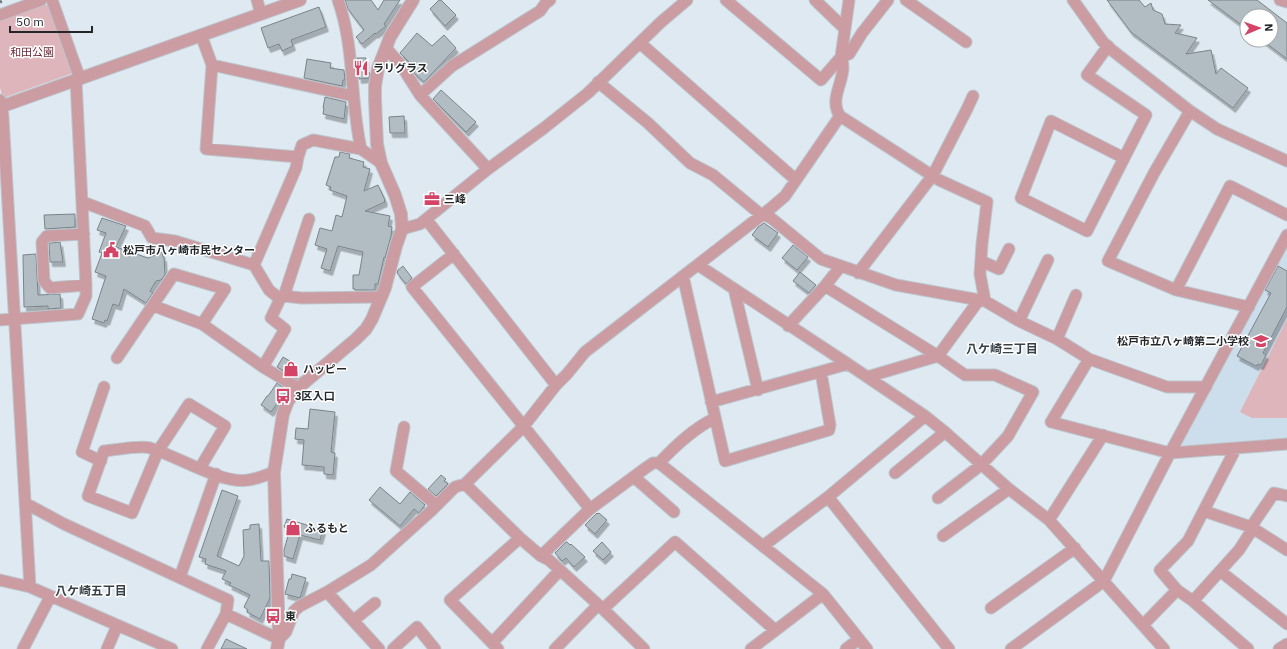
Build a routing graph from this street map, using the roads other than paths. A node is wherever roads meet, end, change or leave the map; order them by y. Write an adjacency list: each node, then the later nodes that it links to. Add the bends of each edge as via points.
1 (41, 0): 18 (street)
2 (52, 0): 27 (street)
3 (257, 0): 17 (street)
4 (300, 0): 17 (street)
5 (338, 0): 30 (street, via 344,18 351,61)
6 (413, 0): 24 (street)
7 (687, 0): 22 (street)
8 (726, 0): 25 (street, via 821,80)
9 (815, 0): 19 (street)
10 (849, 0): 19 (street)
11 (888, 0): 25 (street, via 862,33 850,54)
12 (906, 0): 21 (street)
13 (1072, 0): 23 (street)
14 (1280, 0): 16 (street)
15 (546, 1): 29 (street, via 540,10 452,66)
16 (1287, 2)
17 (261, 14): 20 (street)
18 (0, 15)
19 (844, 28): 25 (street)
20 (201, 35): 26 (street); 27 (street)
21 (966, 42)
22 (640, 43): 28 (street); 42 (street)
23 (1108, 46): 33 (street); 37 (street, via 1087,75 1146,115)
24 (386, 48): 29 (street, via 401,65); 39 (street, via 378,68 375,100 377,144)
25 (841, 57): 34 (street, via 843,66 836,98)
26 (212, 65): 30 (street); 36 (street, via 206,150)
27 (78, 80): 32 (street); 43 (street)
28 (598, 82): 40 (street, via 544,128); 44 (street, via 648,123 690,163 713,175)
29 (420, 95): 40 (street)
30 (353, 96): 35 (street)
31 (972, 96): 41 (street)
32 (1, 105): 70 (street)
33 (1190, 111): 38 (street, via 1218,129); 63 (street, via 1108,261)
34 (840, 116): 41 (street); 42 (street)
35 (361, 149): 36 (street, via 312,140 302,145); 39 (street)
36 (298, 157): 55 (street, via 296,168)
37 (1124, 158): 37 (street, via 1087,231 1021,198 1051,121)
38 (1287, 161)
39 (381, 163): 48 (street, via 397,201)
40 (488, 169): 47 (street)
41 (933, 175): 54 (street, via 987,202); 58 (street)
42 (796, 180): 44 (street, via 785,196)
43 (83, 202): 49 (street); 55 (street, via 145,226 152,238 175,241)
44 (763, 214): 56 (street); 57 (street, via 821,259)
45 (1287, 215): 63 (street, via 1230,186)
46 (308, 219): 66 (street)
47 (426, 220): 48 (street); 52 (street)
48 (402, 228): 65 (street)
49 (84, 234): 60 (street); 60 (street, via 47,236 42,242 44,282 50,288)
50 (1287, 235): 69 (street)
51 (1009, 249): 54 (street, via 1000,269)
52 (454, 254): 83 (street); 92 (street, via 412,287)
53 (1048, 260): 72 (street)
54 (981, 261): 67 (street)
55 (254, 265): 66 (street, via 269,290)
56 (698, 265): 59 (street); 62 (street)
57 (840, 266): 58 (street); 61 (street)
58 (858, 273): 67 (street, via 896,285)
59 (682, 276): 83 (street, via 585,352); 88 (street)
60 (86, 285): 70 (street, via 86,296 78,314)
61 (825, 286): 74 (street); 76 (street)
62 (734, 289): 74 (street); 87 (street)
63 (1176, 290): 69 (street)
64 (1076, 295): 75 (street)
65 (381, 296): 66 (street); 86 (street, via 366,329)
66 (282, 298): 80 (street, via 271,318 285,329)
67 (982, 300): 72 (street); 76 (street)
68 (154, 306): 73 (street); 73 (street, via 174,274 224,289); 77 (street)
69 (1249, 307): 85 (street)
70 (15, 319): 71 (street); 112 (street)
71 (0, 320)
72 (1019, 321): 75 (street)
73 (202, 324): 80 (street)
74 (788, 326): 79 (street)
75 (1057, 339): 78 (street)
76 (938, 356): 82 (street); 101 (street, via 965,375 995,375 1032,392 1008,436)
77 (117, 358)
78 (1089, 359): 85 (street, via 1167,387); 94 (street, via 1051,422)
79 (848, 364): 81 (street); 82 (street)
80 (263, 367): 86 (street)
81 (821, 372): 87 (street); 90 (street, via 829,430 725,461)
82 (867, 378): 89 (street)
83 (556, 385): 92 (street)
84 (104, 387): 99 (street, via 82,452)
85 (1206, 387): 98 (street)
86 (298, 388): 103 (street, via 288,401 283,414)
87 (758, 390): 88 (street)
88 (711, 402): 90 (street)
89 (925, 416): 93 (street); 110 (street)
90 (715, 418): 100 (street, via 683,439)
91 (404, 427): 113 (street, via 396,471)
92 (524, 427): 107 (street); 114 (street)
93 (945, 432): 101 (street); 104 (street)
94 (1103, 436): 98 (street); 117 (street)
95 (1287, 444): 96 (street)
96 (1236, 448): 98 (street); 115 (street)
97 (158, 451): 99 (street, via 148,447 104,451); 99 (street, via 132,513 88,496); 102 (street); 102 (street, via 189,404 225,426)
98 (1170, 453): 129 (street)
99 (101, 461)
100 (659, 463): 106 (street, via 653,463); 121 (street)
101 (981, 465): 108 (street); 111 (street)
102 (200, 468): 105 (street)
103 (274, 472): 105 (street, via 247,481 227,479); 146 (street)
104 (895, 473)
105 (216, 474): 127 (street)
106 (634, 477): 114 (street); 116 (street)
107 (465, 484): 113 (street, via 455,487); 120 (street)
108 (1009, 489): 117 (street); 119 (street)
109 (1287, 496): 118 (street, via 1274,493)
110 (828, 497): 121 (street); 161 (street)
111 (938, 498)
112 (25, 503): 127 (street); 130 (street)
113 (436, 505): 132 (street, via 371,565)
114 (590, 509): 124 (street)
115 (1204, 511): 118 (street); 131 (street, via 1188,541 1160,570)
116 (674, 512)
117 (1050, 520): 122 (street)
118 (1251, 526): 123 (street); 126 (street, via 1250,533 1240,550)
119 (943, 536)
120 (520, 538): 124 (street); 148 (street, via 450,600)
121 (763, 546): 133 (street)
122 (1075, 548): 129 (street); 138 (street)
123 (1287, 550)
124 (541, 556): 125 (street)
125 (560, 570): 137 (street); 148 (street)
126 (1220, 571): 135 (street); 141 (street)
127 (180, 578): 139 (street, via 228,600)
128 (0, 580): 130 (street)
129 (1104, 581): 142 (street); 162 (street)
130 (30, 587): 134 (street)
131 (1177, 590): 135 (street); 142 (street)
132 (327, 592): 140 (street); 146 (street, via 294,611)
133 (823, 594): 144 (street); 145 (street)
134 (50, 597): 143 (street); 149 (street)
135 (1193, 601): 164 (street)
136 (375, 603): 140 (street)
137 (601, 607): 144 (street, via 675,542); 156 (street); 157 (street)
138 (991, 608)
139 (226, 614): 146 (street); 152 (street)
140 (354, 620): 153 (street)
141 (1287, 624)
142 (1143, 625): 163 (street)
143 (117, 626): 150 (street); 151 (street)
144 (775, 630): 158 (street)
145 (858, 639): 159 (street); 160 (street)
146 (278, 644)
147 (1287, 644): 165 (street)
148 (495, 646)
149 (23, 649)
150 (107, 649)
151 (172, 649)
152 (207, 649)
153 (379, 649)
154 (393, 649): 155 (street, via 417,627)
155 (434, 649)
156 (555, 649)
157 (643, 649)
158 (751, 649)
159 (846, 649)
160 (867, 649)
161 (949, 649)
162 (1011, 649)
163 (1164, 649)
164 (1248, 649)
165 (1279, 649)

